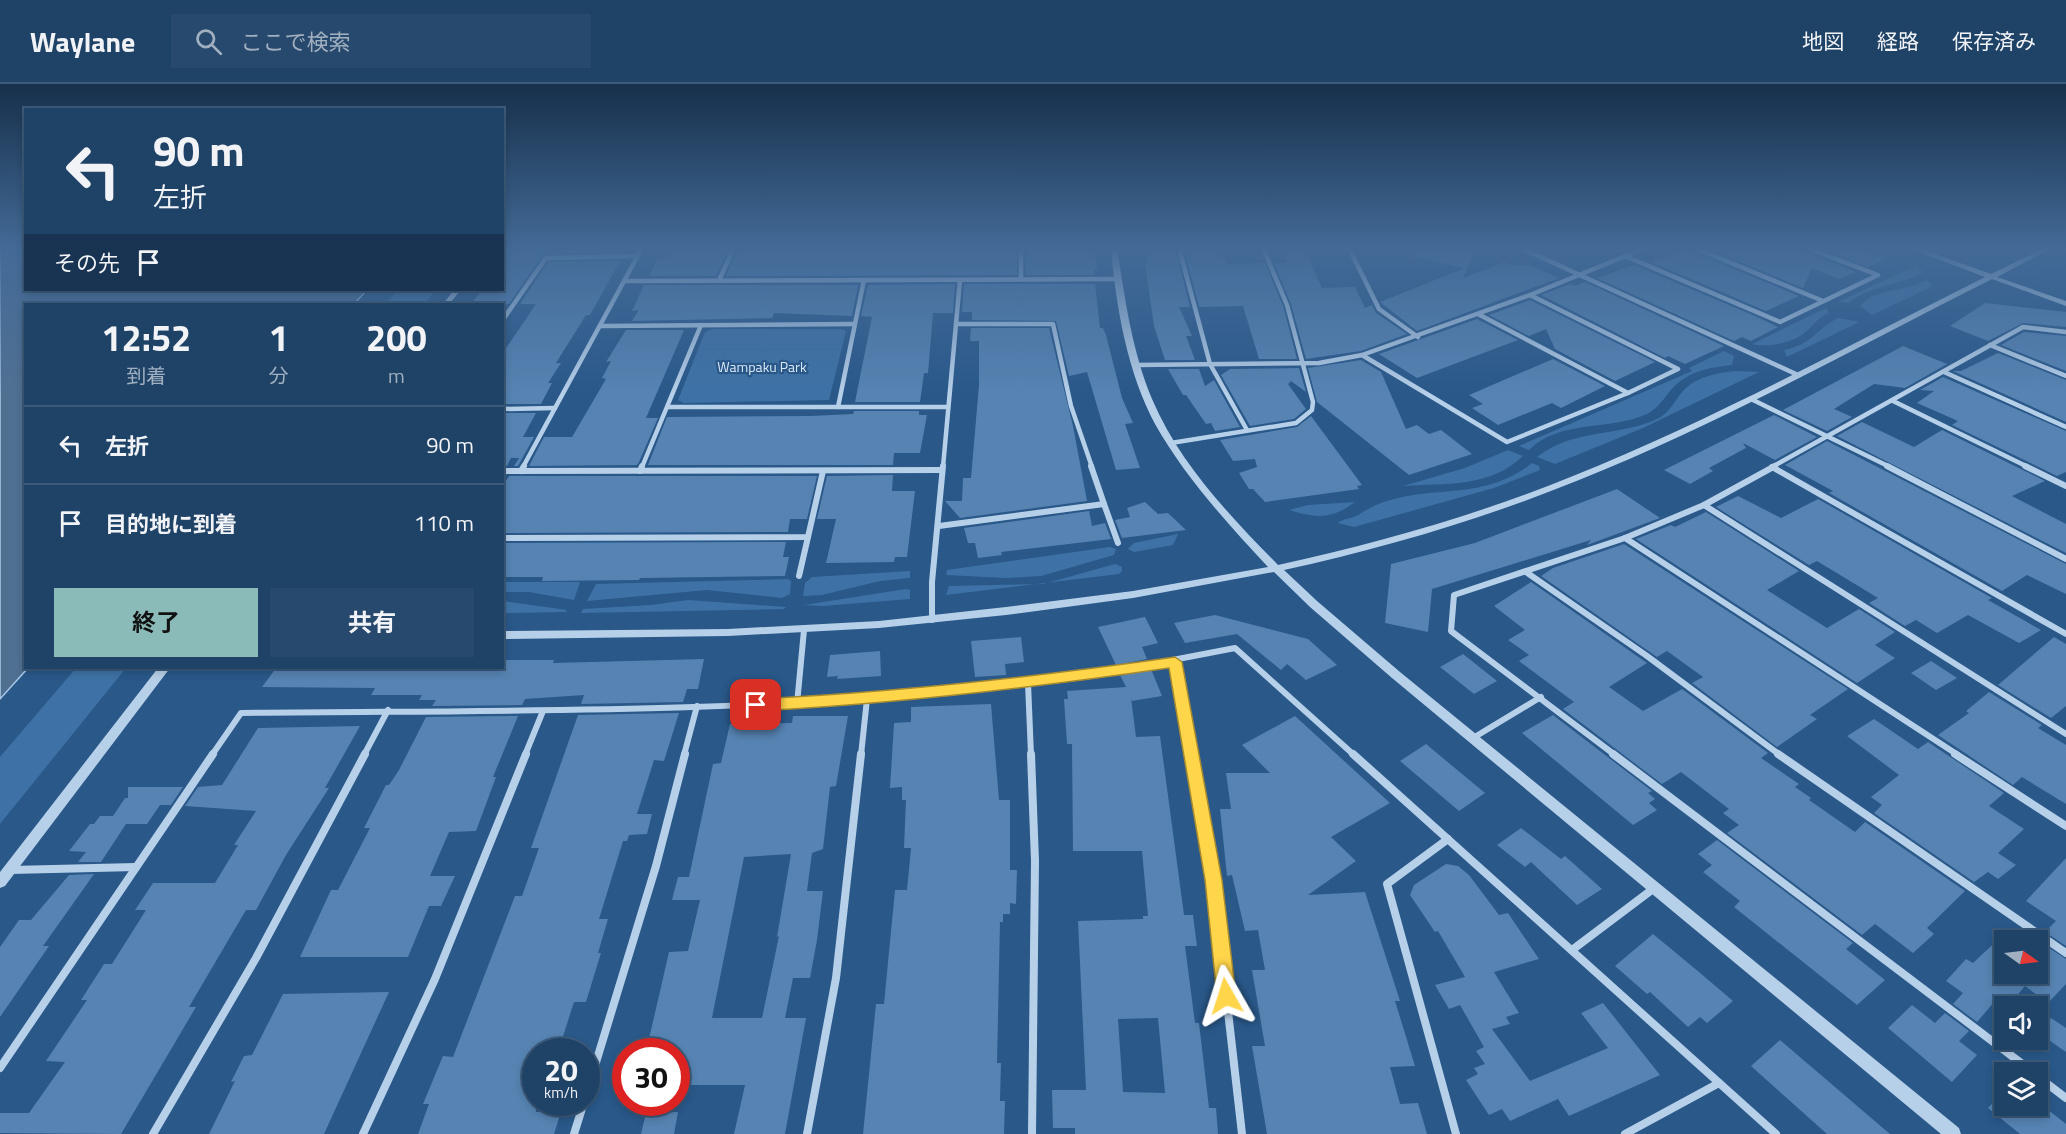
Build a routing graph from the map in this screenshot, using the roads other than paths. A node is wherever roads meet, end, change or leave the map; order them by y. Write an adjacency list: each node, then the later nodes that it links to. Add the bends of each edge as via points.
1 (519, 297): 20 (street)
2 (615, 297): 24 (street)
3 (860, 297): 21 (street)
4 (958, 297): 22 (street)
5 (1122, 297): 31 (street)
6 (1192, 297): 29 (street)
7 (1286, 297): 30 (street)
8 (1374, 297): 26 (street, via 1380,309)
9 (1527, 297): 19 (street)
10 (1532, 297): 35 (street, via 1678,369)
11 (1628, 297): 33 (street)
12 (1722, 297): 17 (street, via 1780,322)
13 (1813, 297): 17 (street)
14 (1831, 297): 17 (street)
15 (1954, 297): 33 (street)
16 (2046, 297): 18 (street)
17 (1823, 301)
18 (2066, 304)
19 (1478, 314): 26 (street); 35 (street)
20 (504, 318)
21 (854, 324): 23 (street); 39 (street)
22 (956, 324): 40 (street); 54 (street, via 1053,324 1071,406)
23 (701, 325): 24 (street); 38 (street)
24 (600, 326): 41 (street)
25 (2066, 332): 27 (street, via 2023,327)
26 (1418, 337): 28 (street)
27 (1990, 345): 32 (street); 34 (street)
28 (1362, 355): 30 (street); 35 (street, via 1507,442)
29 (1210, 364): 30 (street); 31 (street); 44 (street)
30 (1303, 364): 44 (street, via 1312,410 1296,423)
31 (1135, 365): 46 (street, via 1146,397)
32 (1944, 372): 37 (street); 43 (street)
33 (1798, 375): 36 (street)
34 (2066, 376)
35 (1628, 393)
36 (1751, 399): 45 (street); 62 (street, via 1640,453 1503,506)
37 (1893, 401): 45 (street); 53 (street)
38 (668, 407): 39 (street); 51 (street)
39 (838, 407): 40 (street)
40 (948, 407): 48 (street)
41 (555, 408): 42 (street); 50 (street)
42 (504, 409)
43 (2066, 427)
44 (1247, 430): 46 (street)
45 (1828, 435): 47 (street); 61 (street)
46 (1171, 443): 62 (street, via 1195,478)
47 (1772, 467): 55 (street); 67 (street)
48 (942, 470): 52 (street); 56 (street)
49 (504, 471): 50 (street)
50 (521, 471): 51 (street)
51 (640, 471): 52 (street)
52 (823, 471): 57 (street)
53 (2066, 486)
54 (1104, 504): 56 (street); 60 (street)
55 (1704, 505): 59 (street); 78 (street)
56 (939, 526): 65 (street)
57 (808, 537): 58 (street); 64 (street)
58 (504, 538)
59 (1625, 538): 63 (street); 80 (street)
60 (1118, 543)
61 (2066, 559)
62 (1279, 569): 65 (street, via 1114,599); 79 (street, via 1331,620)
63 (1526, 572): 72 (street, via 1454,595 1451,630); 87 (street, via 1781,756)
64 (799, 576)
65 (932, 620): 66 (street)
66 (804, 630): 68 (street); 74 (street)
67 (2066, 634)
68 (504, 635)
69 (1175, 662): 71 (street); 81 (street, via 1235,648); 100 (street, via 1213,880)
70 (163, 669): 83 (street)
71 (1028, 683): 73 (street); 99 (street, via 1035,861)
72 (1541, 697): 79 (street); 89 (street)
73 (867, 699): 74 (street); 98 (street, via 836,978)
74 (796, 704): 75 (street)
75 (696, 706): 77 (street); 88 (street, via 653,877)
76 (388, 710): 77 (street); 82 (street, via 242,713); 95 (street, via 256,958)
77 (543, 711): 96 (street, via 435,979)
78 (2066, 734)
79 (1473, 738): 85 (street)
80 (2066, 826)
81 (1448, 839): 86 (street); 101 (street, via 1387,884)
82 (136, 867): 83 (street); 90 (street)
83 (10, 870): 84 (street)
84 (0, 882)
85 (1653, 889): 86 (street); 104 (street)
86 (1572, 950): 91 (street)
87 (2066, 953)
88 (600, 1049)
89 (2020, 1062)
90 (0, 1068)
91 (1719, 1083): 102 (street); 103 (street)
92 (2048, 1084): 93 (street)
93 (2066, 1098)
94 (580, 1116): 97 (street)
95 (153, 1134)
96 (363, 1134)
97 (574, 1134)
98 (807, 1134)
99 (1032, 1134)
100 (1242, 1134)
101 (1456, 1134)
102 (1625, 1134)
103 (1776, 1134)
104 (1953, 1134)

